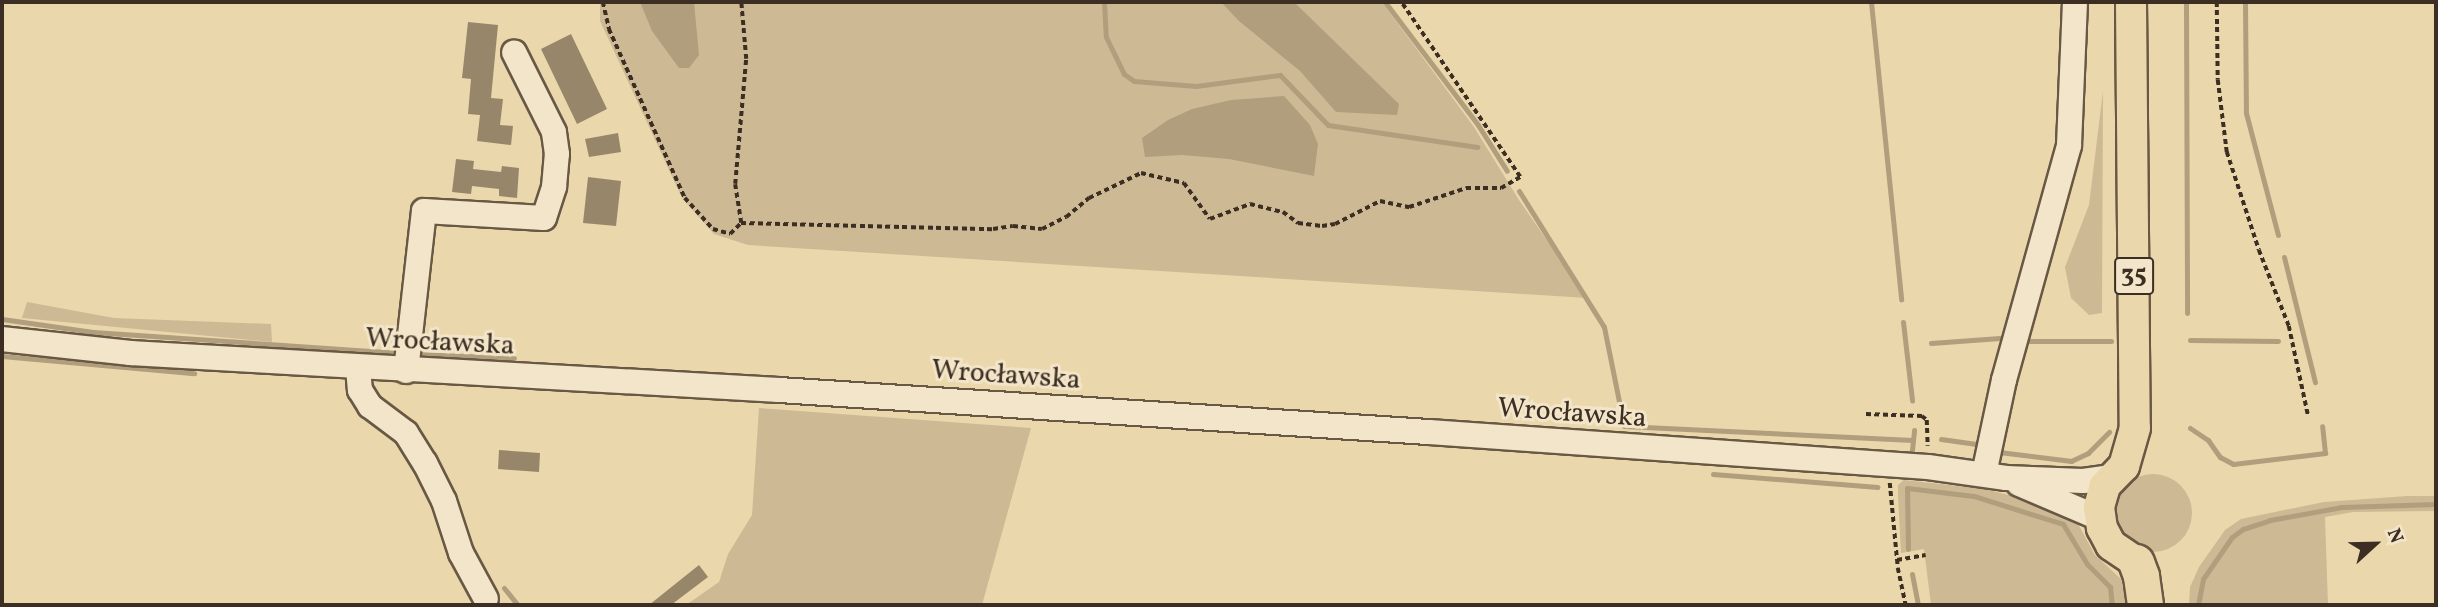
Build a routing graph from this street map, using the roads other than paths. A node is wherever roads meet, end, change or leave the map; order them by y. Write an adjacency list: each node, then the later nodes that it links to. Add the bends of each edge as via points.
1 (2075, 2): 9 (street, via 2069,145 2004,380)
2 (2131, 2): 5 (main road, 35)
3 (2147, 2): 5 (main road, 35)
4 (514, 51): 8 (street, via 554,132 554,187 544,218 424,211)
5 (2133, 85): 10 (main road, 35, via 2135,428 2124,466)
6 (2, 339): 7 (street, Wrocławska, via 130,353)
7 (358, 368): 8 (street, Wrocławska); 13 (street, via 360,390 370,406 406,433 425,463 461,553)
8 (407, 371): 9 (street, Wrocławska, via 779,390 1928,467)
9 (1995, 476): 10 (street, via 2083,481); 11 (street)
10 (2112, 477): 11 (main road, 35, via 2101,496)
11 (2099, 518): 12 (main road, via 2111,545)
12 (2136, 562): 14 (highway)
13 (486, 599)
14 (2145, 605)

